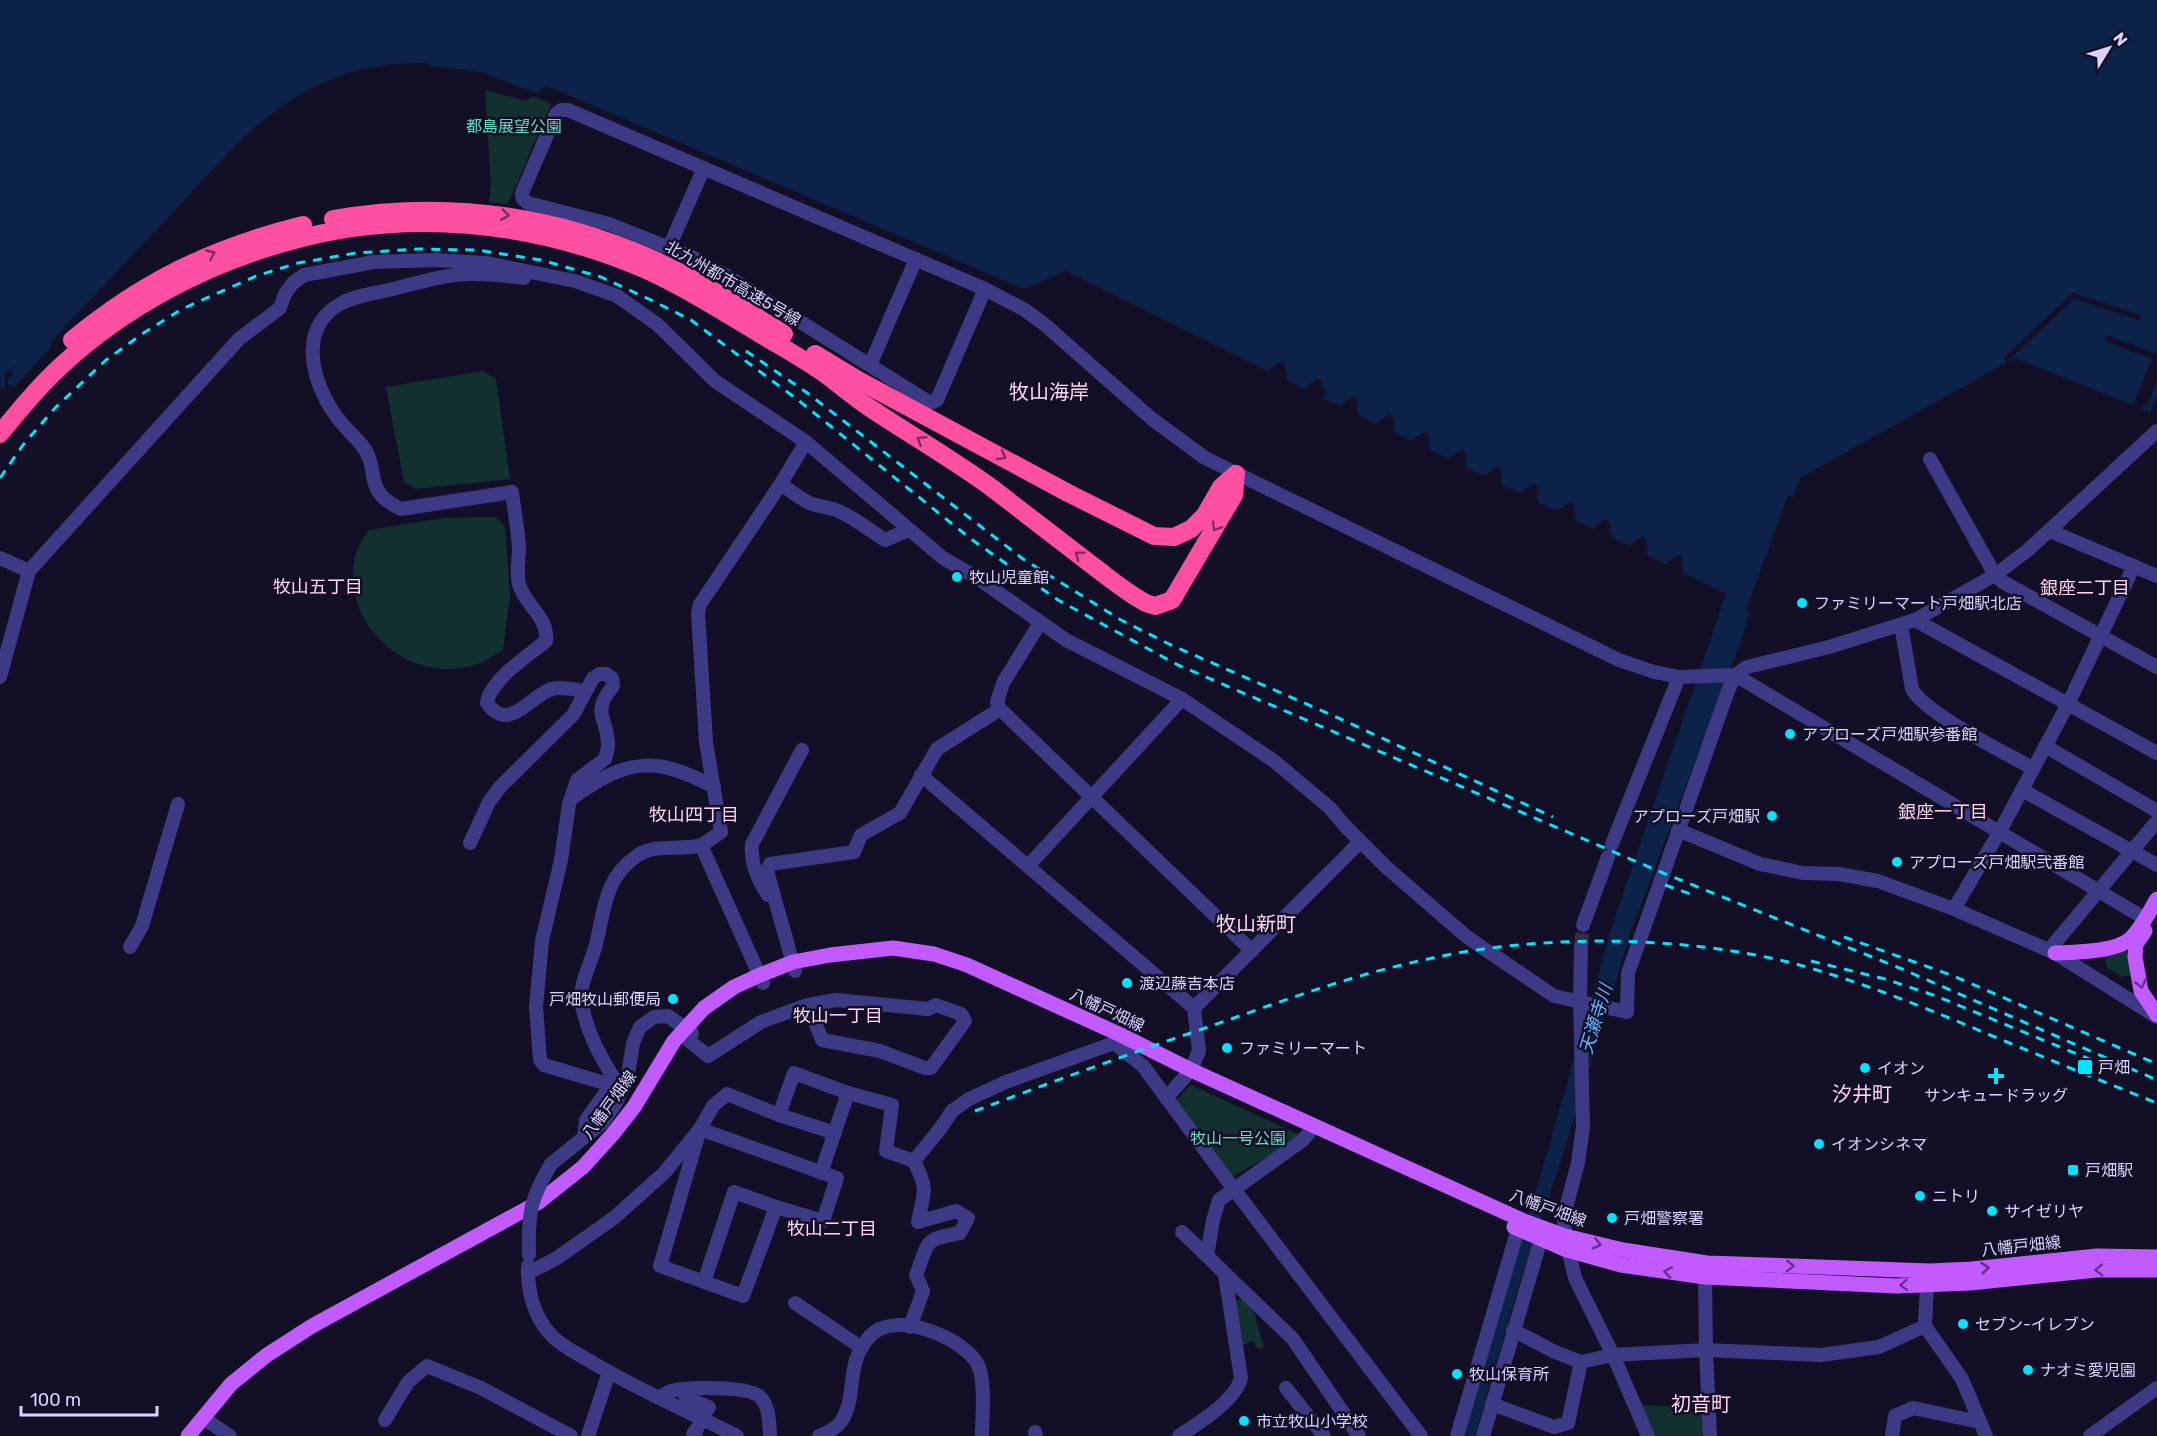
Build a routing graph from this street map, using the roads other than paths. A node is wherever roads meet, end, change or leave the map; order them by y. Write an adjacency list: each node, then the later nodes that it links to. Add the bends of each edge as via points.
1 (704, 168): 2 (street); 2 (street, via 568,110 556,114 522,193 523,199 535,206 609,224); 3 (street)
2 (669, 248): 6 (street, via 727,276)
3 (916, 259): 5 (street); 6 (street)
4 (575, 281): 10 (street, via 617,296 638,309 675,339 715,381); 18 (street, via 488,264 435,260 374,262 304,274 285,294 280,308 239,339); 29 (street, via 472,274 442,277 354,298 323,318 316,329 312,357 326,400 370,457 374,482 380,496 390,504 401,509 512,492 519,584 547,633 546,641 494,685 488,694 493,712 502,716 512,714 549,690)
5 (985, 289): 6 (street, via 938,400 927,401); 12 (street, via 1044,324 1152,419 1205,458)
6 (870, 365)
7 (0, 416): 12 (highway, 北九州都市高速5号線, one-way to 12, via 18,392 91,324 174,271 215,252 305,224 356,215 400,210 479,212 564,227 650,258 718,293 858,380 1154,536 1174,537 1191,529 1205,515 1221,487)
8 (2157, 431): 15 (street)
9 (0, 434): 12 (highway, 北九州都市高速5号線, one-way to 9, via 1234,495 1172,600 1155,606 1138,599 952,460 821,371 683,288 603,253 517,230 478,225 402,224 308,235 264,248 180,283 98,335 61,365)
10 (806, 442): 13 (street); 14 (street)
11 (1930, 459): 19 (street)
12 (1236, 474): 28 (street, via 1619,660)
13 (780, 485): 14 (street, via 803,500 847,515 885,540); 38 (street, via 700,604 698,613 706,742)
14 (909, 530): 22 (street, via 943,558)
15 (2050, 531): 17 (street); 19 (street)
16 (0, 558): 18 (street)
17 (2134, 566): 20 (street); 24 (street)
18 (29, 571): 27 (street)
19 (1995, 575): 21 (street); 24 (street)
20 (2157, 576)
21 (1915, 620): 23 (street); 31 (street)
22 (1040, 623): 30 (street); 32 (street, via 1003,683 997,702)
23 (1901, 625): 26 (street, via 1747,667); 36 (street, via 1916,696)
24 (2101, 634): 25 (street); 31 (street)
25 (2157, 666)
26 (1735, 675): 28 (street); 45 (street); 46 (street)
27 (0, 677)
28 (1679, 677): 58 (street)
29 (585, 691): 41 (street, via 599,674 612,678 613,686 600,712 608,745 605,759 577,780); 48 (street, via 573,716 500,787)
30 (1182, 699): 40 (street); 47 (street, via 1274,761 1330,807)
31 (2068, 704): 33 (street); 35 (street)
32 (1000, 709): 37 (street, via 937,750); 40 (street)
33 (2045, 746): 36 (street); 43 (street)
34 (802, 750): 55 (street, via 752,844 751,856 762,885)
35 (2157, 753)
36 (2032, 768): 39 (street)
37 (921, 775): 52 (street); 55 (street, via 900,813 861,835 854,852 770,864 767,871)
38 (714, 787): 41 (street, via 686,773 645,764 609,774); 49 (street, via 721,832)
39 (2022, 790): 46 (street); 50 (street)
40 (1091, 797): 52 (street); 62 (street)
41 (572, 798): 74 (street, via 542,941 536,1006 540,1060 544,1065)
42 (178, 804): 60 (street, via 142,926)
43 (2157, 811)
44 (2157, 820): 50 (street)
45 (1678, 830): 56 (street, via 1760,864 1878,881); 67 (street, via 1628,973 1627,1012)
46 (2000, 831): 53 (street); 56 (street)
47 (1360, 842): 62 (street); 67 (street, via 1467,937 1554,996)
48 (470, 843)
49 (700, 845): 66 (street); 74 (street, via 640,853 622,867 602,908 581,1004 594,1044 613,1077)
50 (2131, 851): 51 (street); 53 (street)
51 (2157, 865)
52 (1028, 866): 69 (street)
53 (2098, 892): 57 (street); 63 (street)
54 (2157, 899): 57 (main road)
55 (776, 907): 65 (street)
56 (1954, 909): 63 (street)
57 (2151, 916): 59 (main road); 64 (main road, via 2136,944)
58 (1583, 925)
59 (2120, 945): 63 (main road, via 2077,952); 64 (main road, via 2129,948)
60 (130, 947)
61 (1581, 947): 67 (street)
62 (1252, 951): 69 (street)
63 (2052, 951): 70 (street)
64 (2135, 957): 70 (main road, one-way to 70, via 2141,991)
65 (794, 967): 66 (main road, 八幡戸畑線); 72 (main road, 八幡戸畑線, via 892,957 930,963); 73 (main road, 八幡戸畑線, via 830,955 893,948 934,954 967,965 1121,1035)
66 (761, 979): 71 (main road, 八幡戸畑線)
67 (1584, 1002): 89 (street, via 1582,1144 1564,1215)
68 (808, 1005): 68 (street, via 836,1000 928,1009 936,1005 961,1014 965,1021 931,1068 925,1068 880,1051 822,1040); 71 (street, via 761,1022 708,1056)
69 (1194, 1008): 73 (street, via 1199,1051)
70 (2157, 1016)
71 (688, 1033): 81 (street, via 668,1016 654,1017 640,1027 628,1075 616,1103 602,1123); 114 (main road, 八幡戸畑線, via 642,1111 581,1180 544,1209 317,1334 272,1363 233,1395); 116 (main road, 八幡戸畑線, via 674,1041 634,1107 583,1167 539,1202 312,1326 267,1355 231,1384)
72 (1114, 1043): 73 (main road, 八幡戸畑線); 76 (street, via 1143,1066); 82 (street, via 969,1099 952,1111)
73 (1188, 1074): 76 (street); 80 (main road, 八幡戸畑線); 86 (main road, 八幡戸畑線)
74 (611, 1085): 81 (street, via 586,1120)
75 (848, 1093): 77 (street, via 794,1073); 79 (street); 82 (street, via 892,1105 886,1151)
76 (1166, 1098): 84 (street)
77 (779, 1115): 78 (street, via 728,1094 713,1106); 79 (street)
78 (700, 1129): 83 (street); 93 (street, via 664,1173 615,1217 557,1258); 96 (street, via 660,1266)
79 (835, 1132): 83 (street)
80 (1309, 1133): 84 (street); 86 (main road, 八幡戸畑線)
81 (584, 1137): 93 (street, bridge, via 551,1164 532,1202)
82 (914, 1161): 100 (street, via 925,1187 918,1222 956,1211 968,1218 960,1233 928,1242 916,1275 923,1292)
83 (821, 1173): 85 (street, via 837,1178 823,1221)
84 (1233, 1188): 90 (street, via 1219,1200); 128 (street)
85 (776, 1207): 96 (street, via 743,1296); 96 (street, via 734,1191)
86 (1521, 1227): 88 (main road, 八幡戸畑線); 129 (street)
87 (1182, 1232): 90 (street)
88 (1539, 1235): 89 (main road, 八幡戸畑線); 101 (street)
89 (1566, 1243): 91 (main road, 八幡戸畑線, one-way to 91, via 1707,1263 1896,1270 1972,1269 2097,1256); 95 (main road, 八幡戸畑線, one-way to 89, via 1621,1265); 104 (street, via 1575,1278)
90 (1207, 1256): 94 (street)
91 (2157, 1257)
92 (2157, 1270): 97 (main road, 八幡戸畑線, one-way to 97, via 2096,1270)
93 (528, 1273): 106 (street, via 535,1309 549,1334)
94 (1225, 1275): 125 (street, via 1241,1378 1238,1389); 127 (street, via 1293,1340)
95 (1705, 1276): 97 (main road, 八幡戸畑線, one-way to 95, via 1896,1286); 103 (street)
96 (704, 1282)
97 (1928, 1284): 99 (street)
98 (795, 1303): 102 (street)
99 (1925, 1326): 103 (street, via 1879,1347 1821,1355); 115 (street, via 1962,1378)
100 (910, 1327): 102 (street, via 882,1327); 124 (street, via 940,1333 978,1363)
101 (1513, 1330): 105 (street); 111 (street)
102 (862, 1348): 123 (street, via 855,1360 841,1422)
103 (1706, 1350): 104 (street); 132 (street)
104 (1613, 1355): 105 (street); 131 (street)
105 (1581, 1362): 111 (street, via 1568,1423 1554,1427)
106 (609, 1372): 110 (street); 120 (street)
107 (1286, 1388): 126 (street)
108 (2157, 1388): 135 (street)
109 (681, 1390): 110 (street); 112 (street, via 688,1399 710,1407); 122 (street, via 721,1388 757,1395 768,1414)
110 (659, 1398): 121 (street)
111 (1492, 1404): 130 (street)
112 (706, 1412)
113 (385, 1420): 119 (street, via 408,1382 428,1366 480,1388)
114 (209, 1422): 117 (main road, 八幡戸畑線); 118 (street)
115 (1980, 1422): 133 (street, via 1913,1408 1895,1416); 134 (street)
116 (188, 1436)
117 (199, 1436)
118 (230, 1436)
119 (571, 1436)
120 (588, 1436)
121 (737, 1436)
122 (770, 1436)
123 (819, 1436)
124 (982, 1436)
125 (1179, 1436)
126 (1324, 1436)
127 (1359, 1436)
128 (1421, 1436)
129 (1457, 1436)
130 (1483, 1436)
131 (1648, 1436)
132 (1710, 1436)
133 (1892, 1436)
134 (1986, 1436)
135 (2090, 1436)

